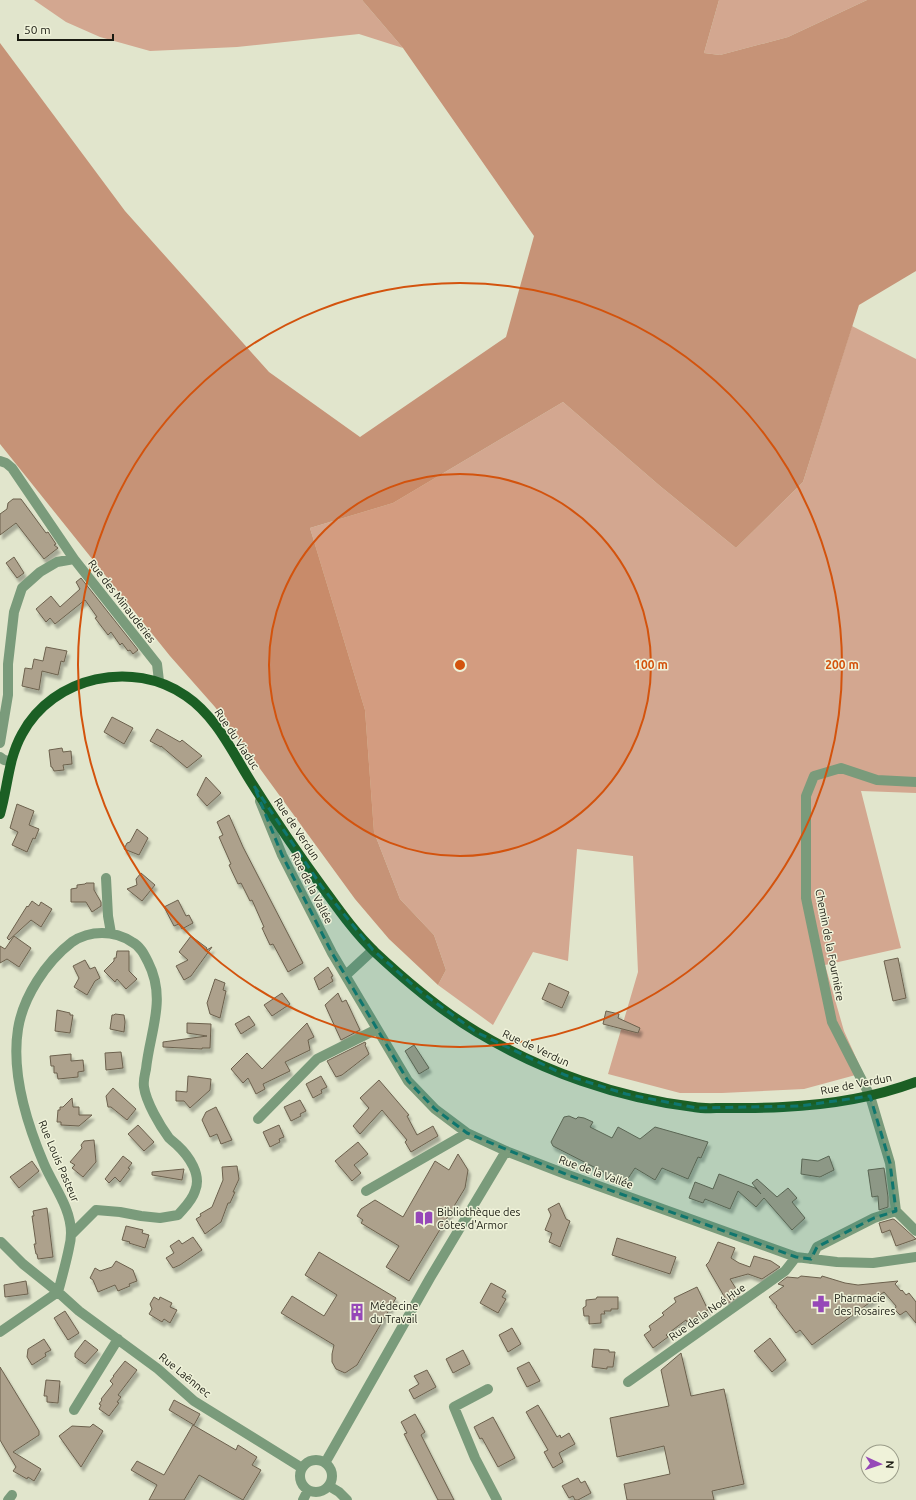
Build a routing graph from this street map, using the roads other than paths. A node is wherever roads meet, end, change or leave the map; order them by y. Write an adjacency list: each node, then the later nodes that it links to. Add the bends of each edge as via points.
1 (0, 461): 2 (street, via 12,468)
2 (74, 559): 3 (street, Rue des Minauderies, via 157,664); 4 (street, Rue des Minauderies, via 57,562 40,572 22,588 14,612 8,664 8,695)
3 (158, 681): 6 (main road, Rue du Viaduc, via 112,676 73,687 39,710 22,734); 8 (main road, Rue du Viaduc, via 197,704 215,723)
4 (0, 743)
5 (0, 757): 6 (street)
6 (10, 761): 9 (main road, Rue du Viaduc)
7 (916, 782): 16 (street, Chemin de la Fournière, via 877,780 841,768 814,776 806,796 806,898 832,1022)
8 (254, 786): 12 (main road, Rue de Verdun, via 322,887); 13 (street, Rue de la Vallée, via 282,855)
9 (0, 814)
10 (106, 878): 11 (street)
11 (111, 933): 23 (street, Rue Louis Pasteur, via 80,937 64,948 36,982 18,1029 16,1054 26,1114 37,1147 64,1201); 23 (street, Rue Louis Pasteur, via 133,942 142,950 154,977 157,994 156,1016 144,1086 154,1113 169,1138 192,1164 197,1180 196,1190 192,1199 178,1215 160,1218 96,1210)
12 (373, 950): 13 (street); 16 (main road, Rue de Verdun, via 421,992 476,1032 542,1066 626,1094 697,1108 800,1106)
13 (346, 975): 14 (street, Rue de la Vallée)
14 (377, 1029): 17 (street, via 317,1059); 18 (street, Rue de la Vallée, via 408,1081 435,1109)
15 (916, 1082): 16 (main road, Rue de Verdun)
16 (870, 1096): 21 (street, via 890,1163)
17 (258, 1119)
18 (467, 1133): 19 (street, Rue de la Vallée); 20 (street)
19 (506, 1151): 25 (street, Rue de la Vallée); 34 (street)
20 (366, 1191)
21 (896, 1211): 22 (street); 27 (street, via 874,1218 817,1247)
22 (916, 1231)
23 (72, 1234): 28 (street, Rue Louis Pasteur)
24 (0, 1242): 28 (street, Rue Laënnec)
25 (796, 1257): 27 (street, Rue de la Vallée); 31 (street, Rue de la Noé Hue, via 785,1272)
26 (916, 1257): 27 (street, Rue de la Vallée, via 873,1262)
27 (811, 1259)
28 (58, 1292): 29 (street); 30 (street, Rue Laënnec, via 79,1311)
29 (0, 1332)
30 (118, 1339): 33 (street); 35 (street, Rue Laënnec, via 158,1369 194,1401)
31 (628, 1382)
32 (488, 1389): 40 (street, via 454,1407)
33 (74, 1410)
34 (325, 1463): 35 (street, via 314,1460); 36 (street, via 332,1476)
35 (302, 1468): 37 (street, via 301,1481)
36 (329, 1486): 37 (street, via 320,1492); 39 (street)
37 (308, 1490): 38 (street)
38 (303, 1500)
39 (347, 1500)
40 (497, 1500)

